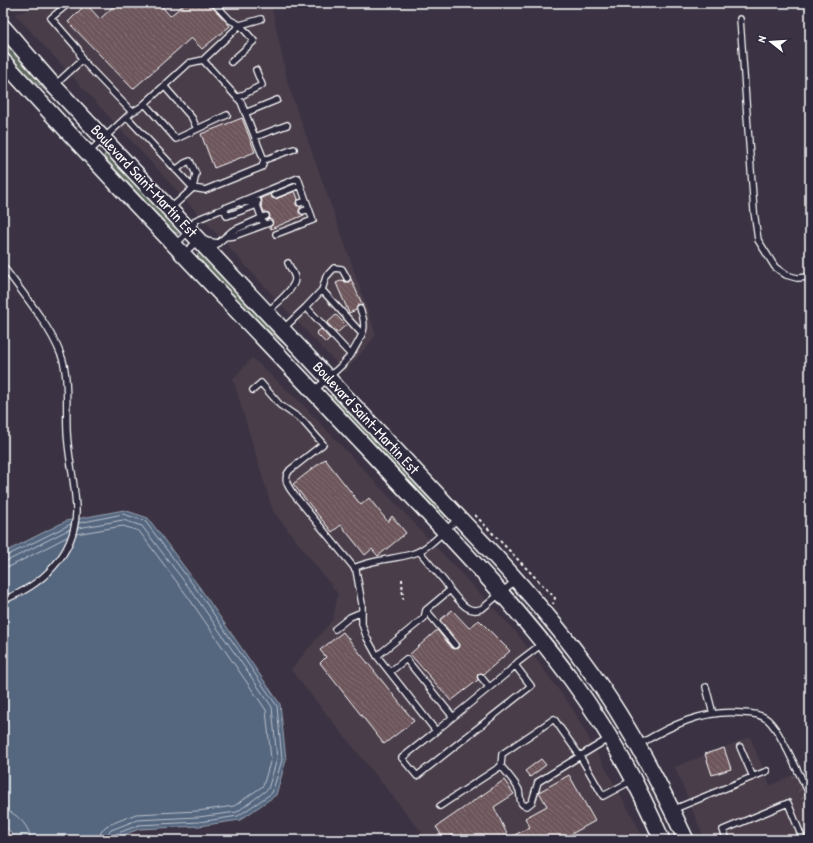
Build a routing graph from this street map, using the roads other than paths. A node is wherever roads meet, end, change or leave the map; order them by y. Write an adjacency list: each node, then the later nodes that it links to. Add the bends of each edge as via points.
1 (69, 3): 7 (lane, via 50,18 78,49)
2 (215, 3): 5 (lane, via 230,20)
3 (261, 19): 5 (lane)
4 (740, 19): 48 (lane, via 758,240 775,267 786,275 797,278)
5 (240, 25): 8 (lane); 10 (lane, via 254,41)
6 (3, 27): 12 (main road, Boulevard Saint-Martin Est)
7 (82, 60): 12 (lane); 17 (lane)
8 (203, 60): 13 (lane, via 189,63); 14 (lane)
9 (3, 61): 26 (main road, Boulevard Saint-Martin Est)
10 (231, 62)
11 (256, 70): 14 (lane, via 262,85)
12 (54, 86): 24 (main road, Boulevard Saint-Martin Est)
13 (164, 86): 16 (lane); 22 (lane, via 192,118)
14 (238, 98): 18 (lane)
15 (277, 100): 18 (lane)
16 (144, 104): 17 (lane); 22 (lane, via 176,139)
17 (132, 112): 20 (lane)
18 (245, 113): 23 (lane)
19 (227, 115): 22 (lane)
20 (127, 117): 24 (lane); 28 (lane)
21 (287, 125): 23 (lane)
22 (197, 129)
23 (255, 137): 27 (lane)
24 (104, 138): 26 (lane); 37 (main road, Boulevard Saint-Martin Est)
25 (294, 149): 27 (lane)
26 (88, 153): 45 (main road, Boulevard Saint-Martin Est)
27 (264, 160): 30 (lane, via 262,167 205,190)
28 (176, 170): 30 (lane); 30 (lane, via 190,161 196,174)
29 (300, 185): 31 (lane); 33 (lane); 35 (lane, via 298,178)
30 (193, 188): 37 (lane)
31 (275, 195)
32 (258, 200): 35 (lane)
33 (306, 201): 34 (lane); 38 (lane)
34 (300, 203)
35 (232, 205): 36 (lane)
36 (224, 208): 40 (lane, via 227,216 257,205); 42 (lane, via 196,220)
37 (170, 209): 42 (main road, Boulevard Saint-Martin Est)
38 (309, 209): 39 (lane); 41 (lane, via 313,220)
39 (303, 211)
40 (264, 217): 43 (lane, via 232,231); 43 (lane, via 267,224)
41 (276, 234)
42 (194, 235): 44 (main road, Boulevard Saint-Martin Est); 45 (lane); 45 (lane)
43 (225, 237): 44 (lane)
44 (213, 247): 53 (main road, Boulevard Saint-Martin Est)
45 (179, 249): 59 (main road, Boulevard Saint-Martin Est)
46 (288, 263): 53 (lane, via 294,276 293,284)
47 (3, 266): 67 (lane, via 46,326 62,357 76,511 71,541 54,568 26,589)
48 (810, 277)
49 (347, 278): 50 (lane, via 342,269 334,268 326,277)
50 (322, 290): 51 (lane); 55 (lane)
51 (306, 307): 54 (lane); 56 (lane)
52 (360, 308): 55 (lane, via 365,327)
53 (267, 313): 54 (main road, Boulevard Saint-Martin Est)
54 (283, 329): 57 (main road, Boulevard Saint-Martin Est)
55 (362, 334): 56 (lane)
56 (351, 355): 57 (lane)
57 (328, 378): 59 (lane); 60 (main road, Boulevard Saint-Martin Est)
58 (252, 390): 63 (lane, via 261,383 280,405 302,420 323,444 290,470 286,483)
59 (314, 392): 61 (main road, Boulevard Saint-Martin Est)
60 (459, 518): 61 (lane); 64 (main road, Boulevard Saint-Martin Est)
61 (444, 531): 62 (lane); 66 (main road, Boulevard Saint-Martin Est)
62 (419, 551): 63 (lane); 65 (lane)
63 (354, 568): 69 (lane)
64 (516, 579): 66 (lane); 83 (main road, Boulevard Saint-Martin Est, via 584,661)
65 (450, 590): 66 (lane, via 464,606 478,611); 68 (lane)
66 (501, 593): 71 (main road, Boulevard Saint-Martin Est)
67 (3, 600)
68 (426, 610): 72 (lane); 73 (lane, via 424,618)
69 (362, 612): 70 (lane); 73 (lane, via 364,630)
70 (335, 629)
71 (543, 642): 74 (lane); 82 (main road, Boulevard Saint-Martin Est, via 573,681)
72 (455, 645)
73 (377, 656): 75 (lane)
74 (515, 665): 78 (lane); 81 (lane, via 531,686 416,776 402,758)
75 (390, 672): 80 (lane, via 406,659); 81 (lane)
76 (481, 677): 78 (lane)
77 (706, 687): 79 (lane)
78 (489, 688): 80 (lane)
79 (713, 714): 83 (lane, via 682,722); 90 (lane, via 754,714 768,720 781,738)
80 (453, 717): 81 (lane)
81 (436, 731)
82 (609, 738): 85 (lane); 89 (main road, Boulevard Saint-Martin Est)
83 (638, 745): 92 (main road, Boulevard Saint-Martin Est)
84 (740, 747): 88 (lane)
85 (580, 756): 86 (lane, via 554,719 502,754); 86 (lane, via 538,782 532,802 527,806 521,804 517,787); 89 (lane, via 603,796)
86 (501, 766): 91 (lane)
87 (767, 771): 88 (lane)
88 (753, 777): 92 (lane)
89 (633, 780): 93 (main road, Boulevard Saint-Martin Est)
90 (810, 795)
91 (440, 806)
92 (671, 810): 94 (main road, Boulevard Saint-Martin Est)
93 (662, 840)
94 (686, 840)
95 (727, 840): 96 (lane, via 723,830 788,803)
96 (803, 840)

